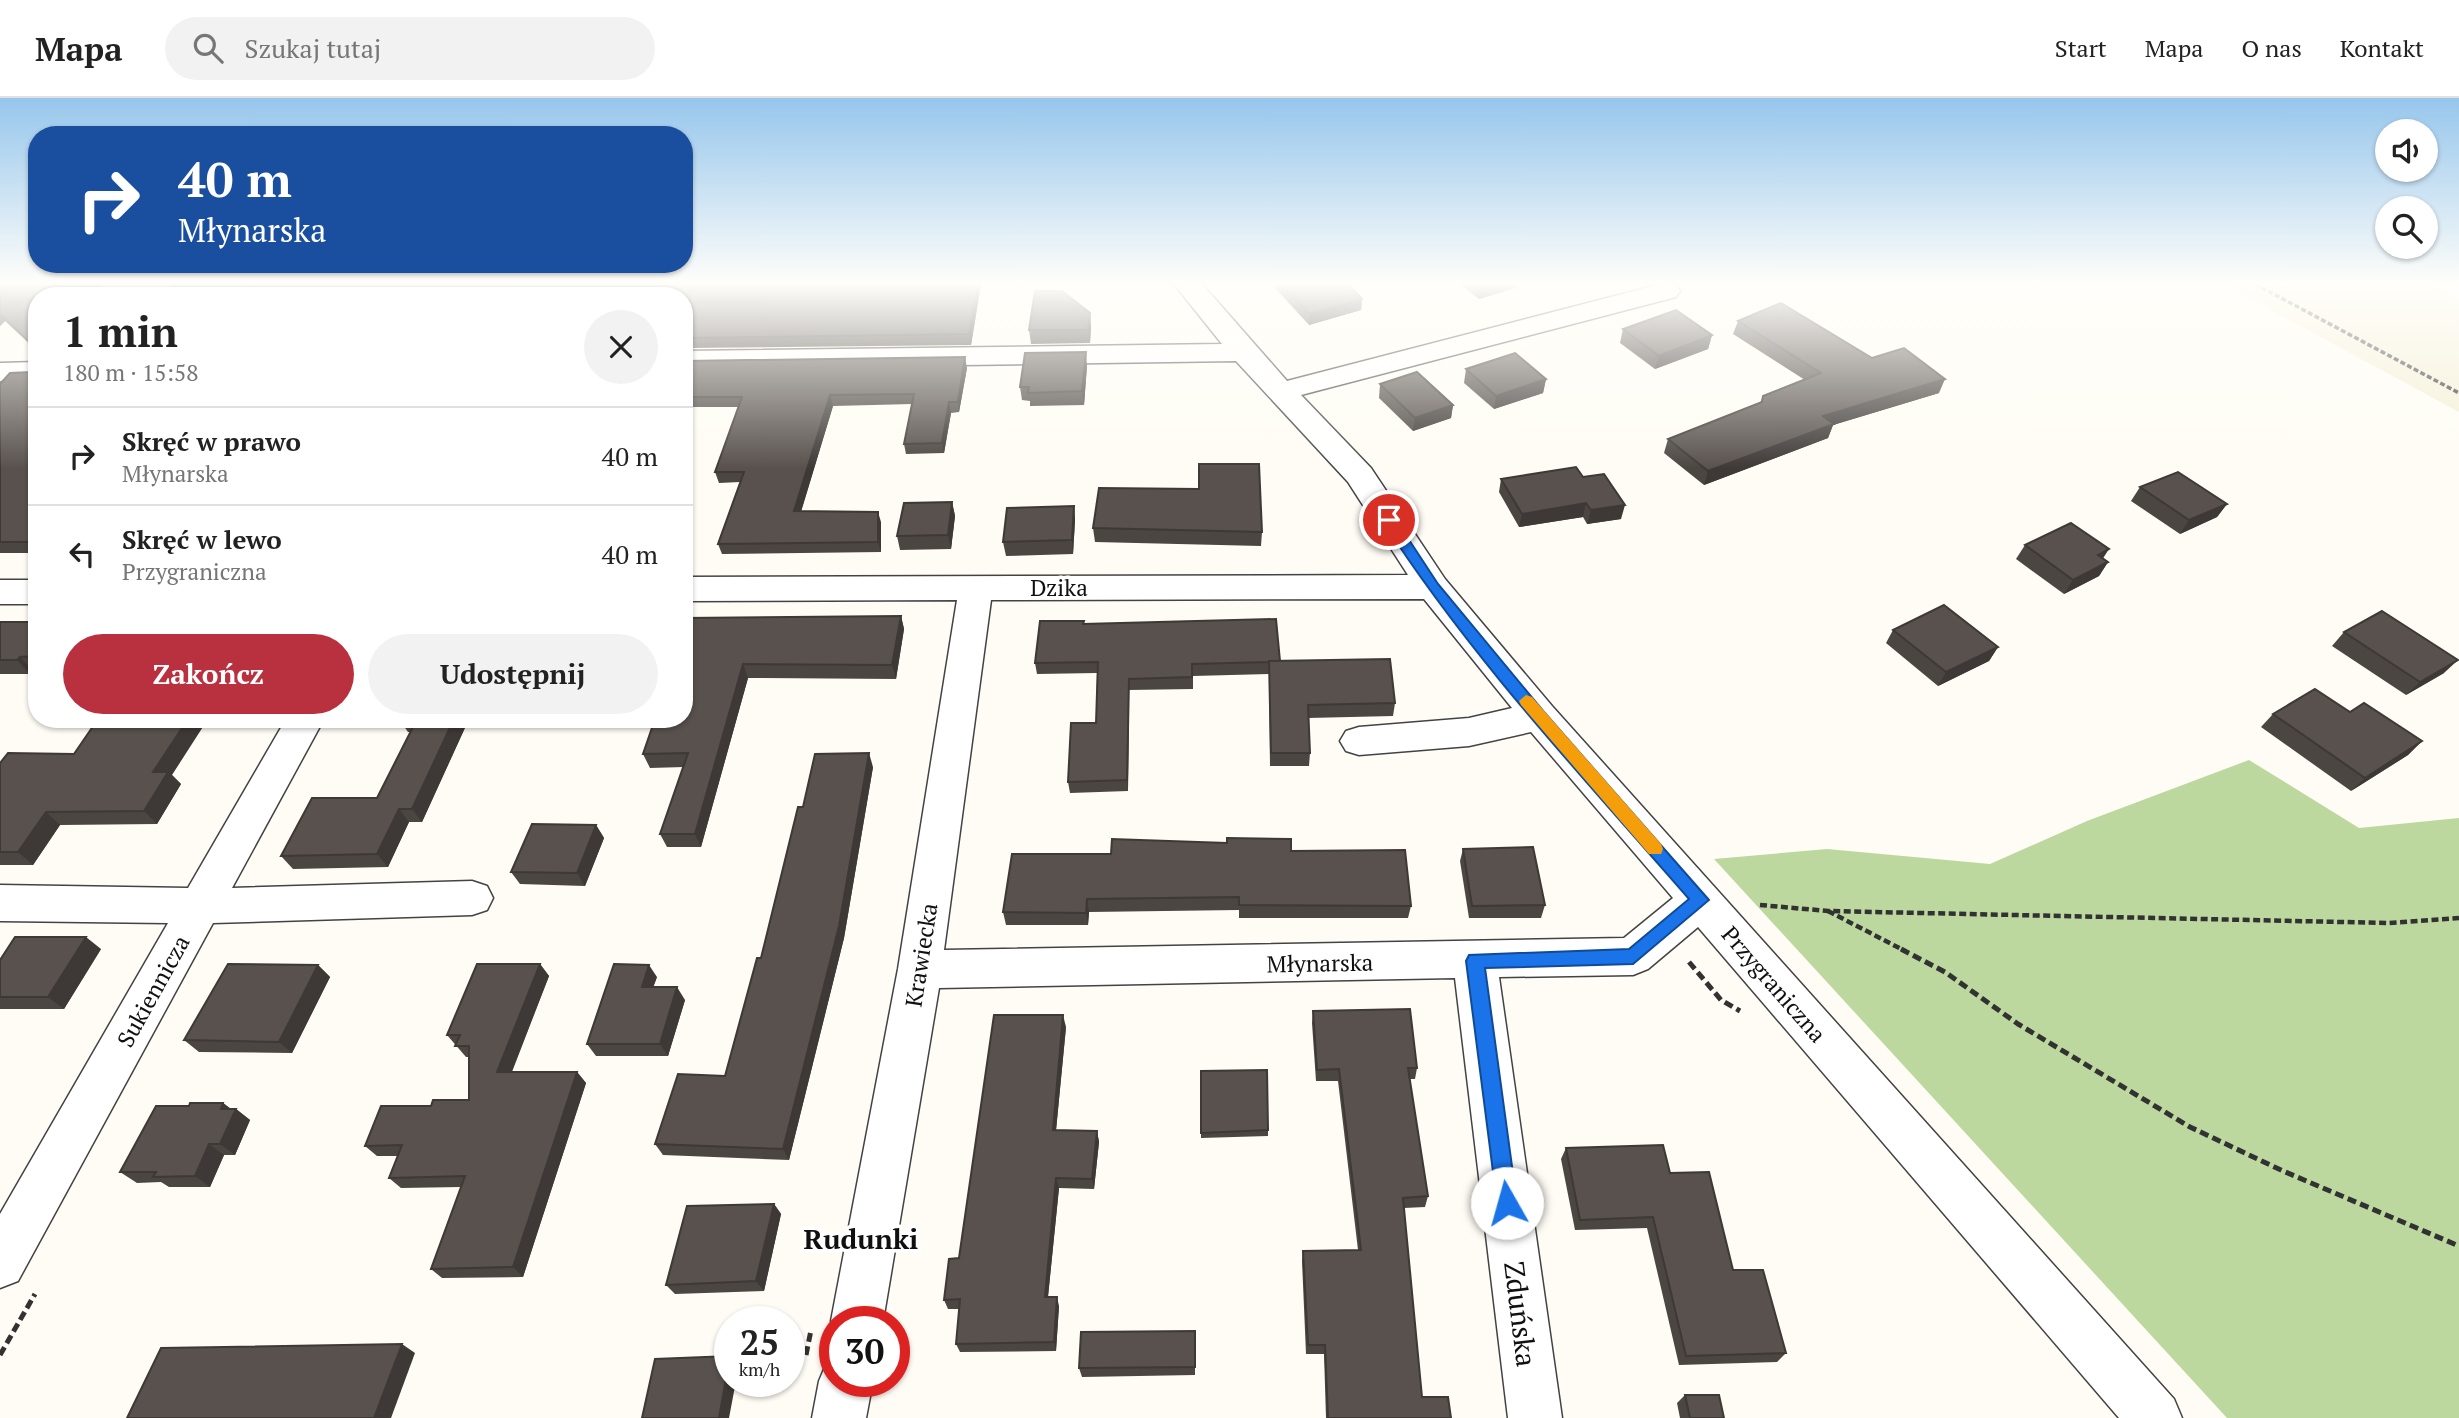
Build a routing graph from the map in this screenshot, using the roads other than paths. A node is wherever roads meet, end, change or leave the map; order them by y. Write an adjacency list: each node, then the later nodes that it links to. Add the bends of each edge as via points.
1 (1239, 346): 3 (street, Przygraniczna)
2 (1456, 346): 7 (street)
3 (1244, 352): 4 (street); 7 (street, Przygraniczna)
4 (693, 360)
5 (28, 371): 6 (street)
6 (0, 372)
7 (1282, 391): 9 (street, Przygraniczna, via 1360,475)
8 (976, 586): 9 (street, Dzika); 10 (street, Dzika); 21 (street, Krawiecka)
9 (1433, 587): 13 (street, Przygraniczna)
10 (693, 589)
11 (0, 592): 12 (street)
12 (28, 592)
13 (1539, 716): 15 (street, via 1469,732); 17 (street, Przygraniczna)
14 (300, 728): 19 (street, Sukiennicza)
15 (1359, 741)
16 (472, 898): 19 (street)
17 (1700, 900): 20 (street, Młynarska, via 1633,956); 27 (street, Przygraniczna)
18 (0, 903): 19 (street)
19 (201, 906): 22 (street, Sukiennicza)
20 (1475, 961): 21 (street, Młynarska); 26 (street, Zduńska)
21 (920, 969): 23 (street, Krawiecka)
22 (0, 1263)
23 (860, 1306)
24 (832, 1397): 25 (street)
25 (839, 1418)
26 (1535, 1418)
27 (2155, 1418)

